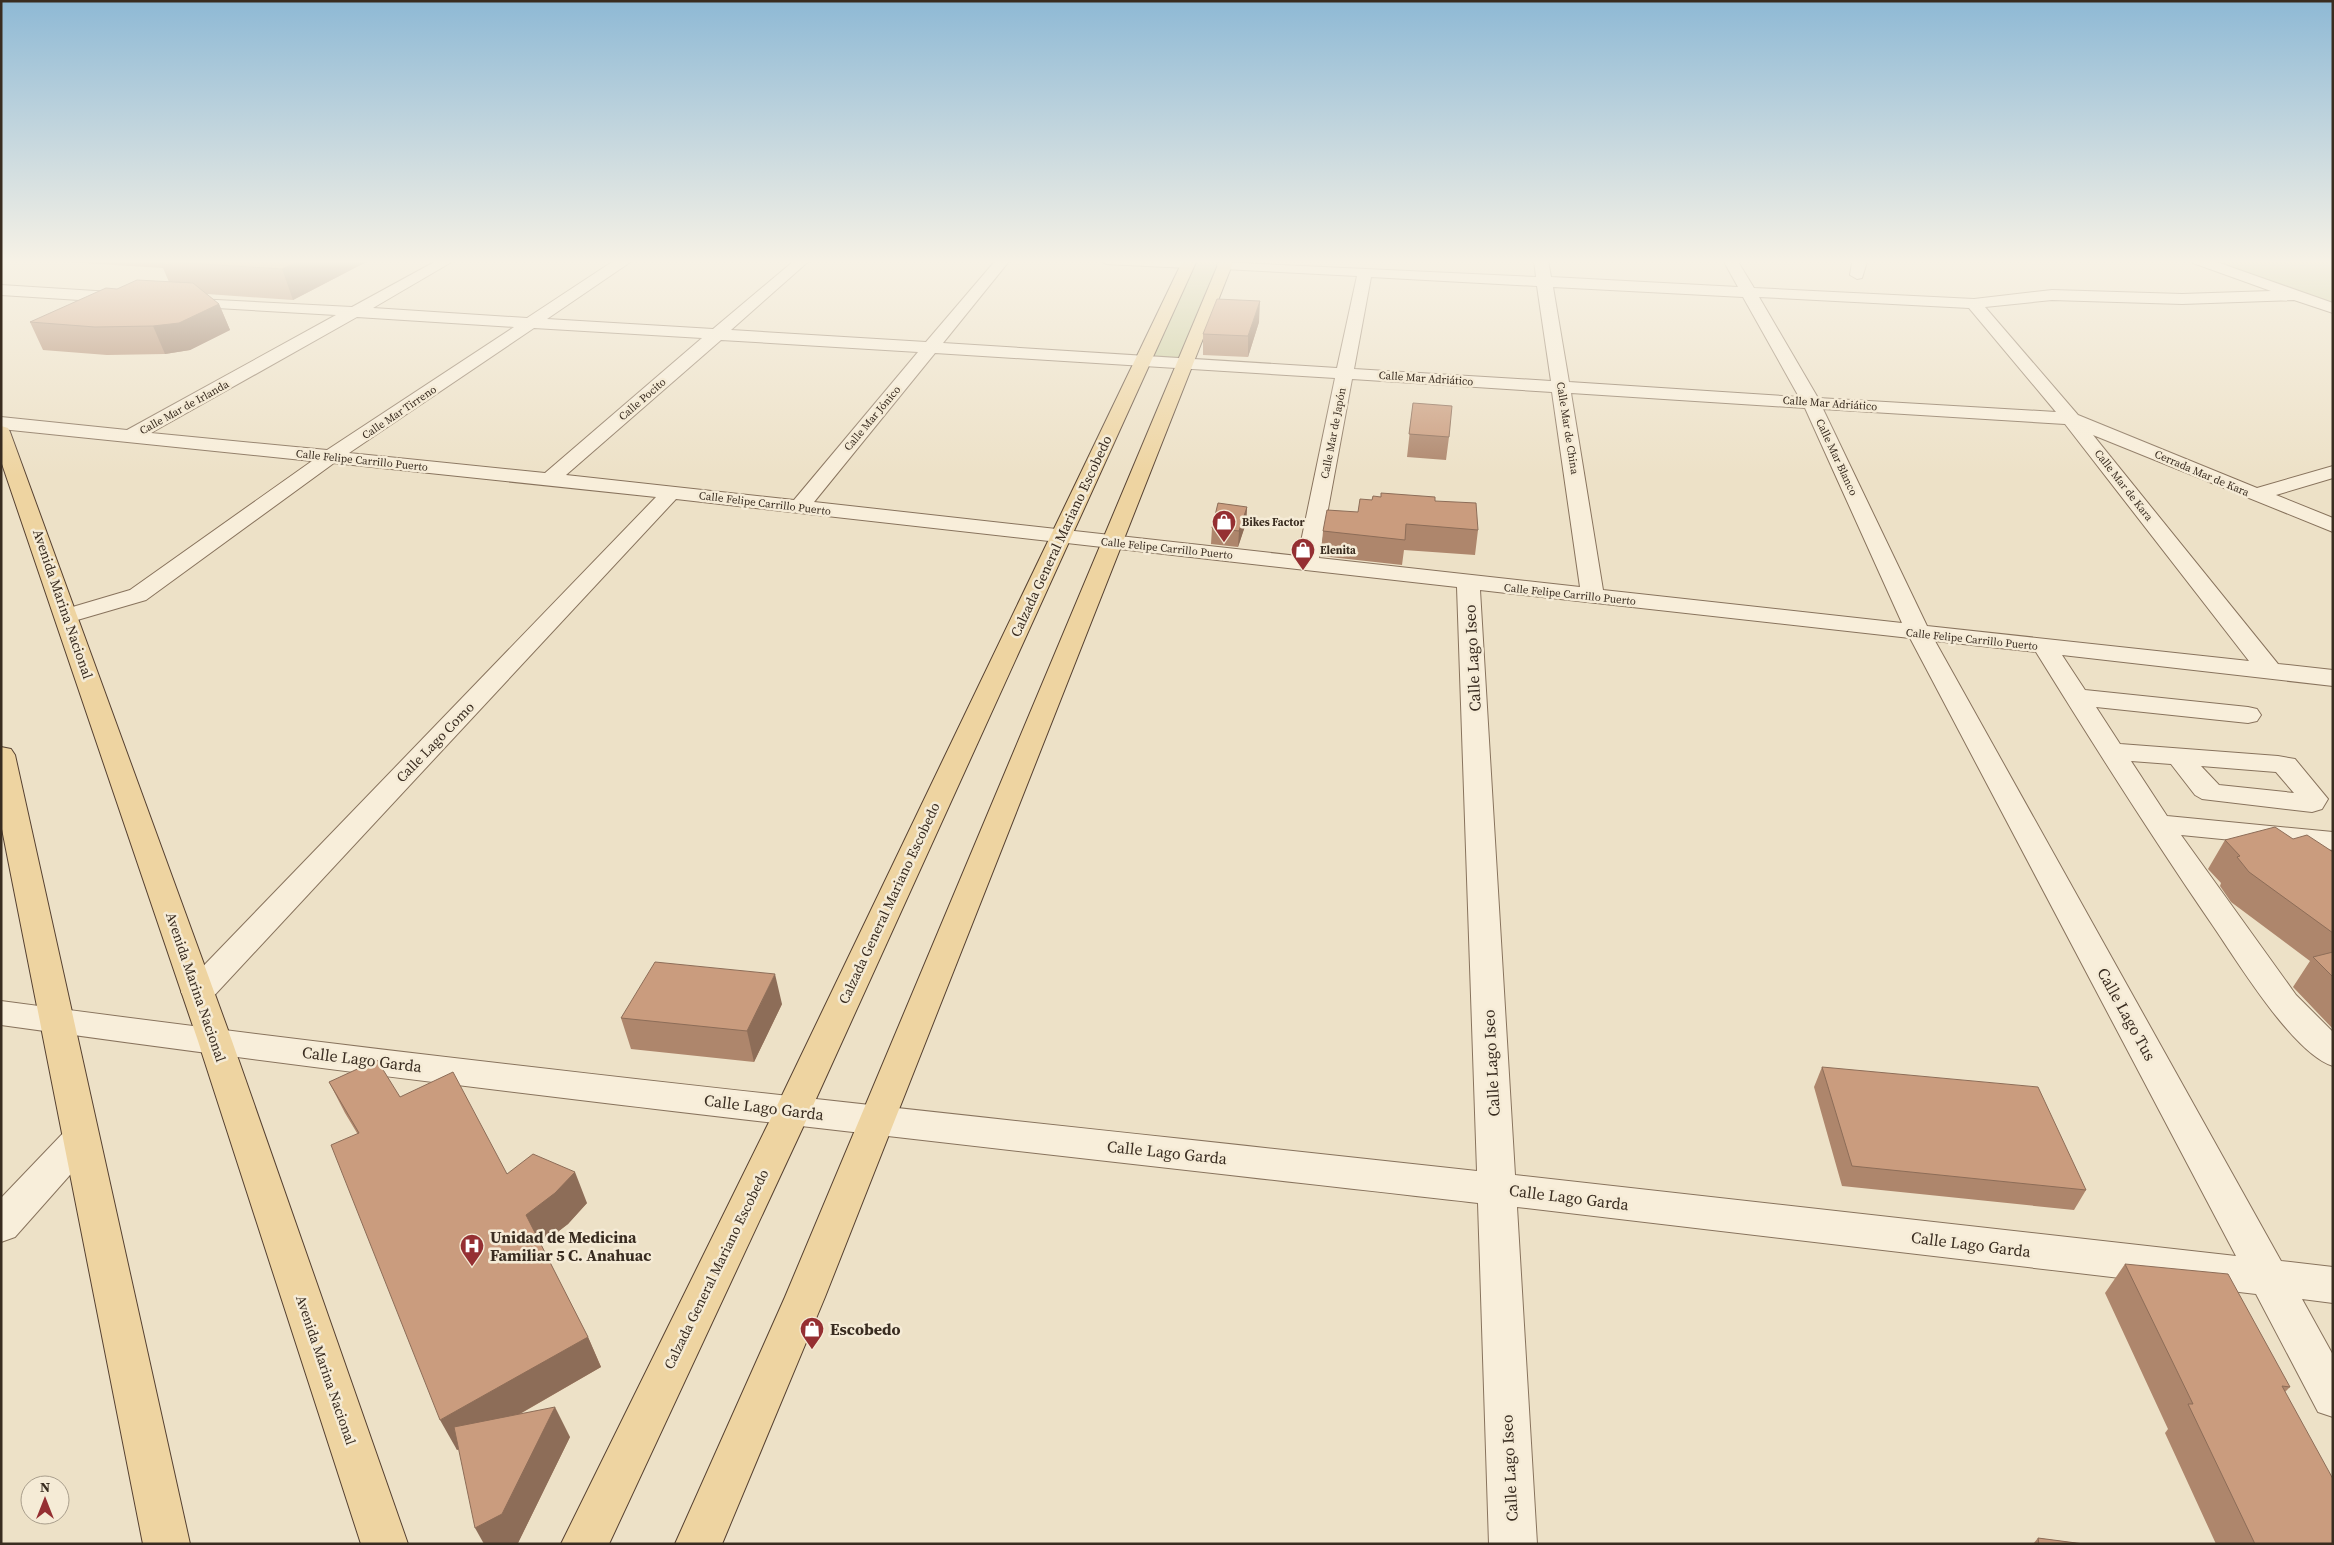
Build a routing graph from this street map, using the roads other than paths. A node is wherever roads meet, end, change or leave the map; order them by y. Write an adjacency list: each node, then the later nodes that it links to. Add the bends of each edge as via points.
1 (319, 332): 21 (street, Calle Mar de Irlanda)
2 (518, 332): 22 (street, Calle Mar Tirreno)
3 (688, 332): 11 (street, Calle Mar Adriático)
4 (943, 332): 12 (street, Calle Mar Jónico)
5 (1156, 332): 13 (main road, Calzada General Mariano Escobedo)
6 (1197, 332): 14 (main road)
7 (1353, 332): 15 (street, Calle Mar de Japón)
8 (1553, 332): 16 (street, Calle Mar de China)
9 (1771, 332): 17 (street, Calle Mar Blanco)
10 (1998, 332): 18 (street, Calle Mar de Kara)
11 (717, 334): 12 (street, Calle Mar Adriático); 24 (street, Calle Pocito)
12 (930, 347): 13 (street, Calle Mar Adriático); 27 (street, Calle Mar Jónico)
13 (1143, 360): 14 (street, Calle Mar Adriático); 29 (main road, Calzada General Mariano Escobedo)
14 (1184, 363): 15 (street, Calle Mar Adriático); 30 (main road)
15 (1344, 373): 16 (street, Calle Mar Adriático); 31 (street, Calle Mar de Japón)
16 (1562, 387): 17 (street, Calle Mar Adriático); 33 (street, Calle Mar de China)
17 (1811, 402): 18 (street, Calle Mar Adriático); 35 (street, Calle Mar Blanco)
18 (2071, 419): 26 (street, Cerrada Mar de Kara); 37 (street, Calle Mar de Kara)
19 (1, 423): 21 (street, Calle Felipe Carrillo Puerto)
20 (1, 432): 34 (main road, Avenida Marina Nacional)
21 (129, 437): 22 (street, Calle Felipe Carrillo Puerto)
22 (330, 457): 24 (street, Calle Felipe Carrillo Puerto); 34 (street, Calle Mar Tirreno, via 138,595)
23 (2333, 472): 26 (street)
24 (549, 479): 25 (street, Calle Felipe Carrillo Puerto)
25 (672, 492): 27 (street, Calle Felipe Carrillo Puerto); 46 (street, Calle Lago Como)
26 (2255, 495): 28 (street, Cerrada Mar de Kara)
27 (799, 507): 29 (street, Calle Felipe Carrillo Puerto)
28 (2333, 526)
29 (1060, 536): 30 (street, Calle Felipe Carrillo Puerto); 51 (main road, Calzada General Mariano Escobedo)
30 (1110, 542): 31 (street, Calle Felipe Carrillo Puerto); 52 (main road)
31 (1307, 564): 32 (street, Calle Felipe Carrillo Puerto)
32 (1468, 582): 33 (street, Calle Felipe Carrillo Puerto); 54 (street, Calle Lago Iseo)
33 (1593, 596): 35 (street, Calle Felipe Carrillo Puerto)
34 (67, 616): 46 (main road, Avenida Marina Nacional)
35 (1919, 633): 36 (street, Calle Felipe Carrillo Puerto); 56 (street, Calle Lago Tus)
36 (2045, 647): 37 (street, Calle Felipe Carrillo Puerto); 39 (street)
37 (2270, 671): 38 (street, Calle Felipe Carrillo Puerto)
38 (2333, 678)
39 (2077, 697): 40 (street); 41 (street)
40 (2248, 715)
41 (2111, 751): 43 (street); 44 (street)
42 (1, 754): 48 (main road)
43 (2179, 756)
44 (2158, 824): 45 (street); 50 (street, via 2284,1004)
45 (2333, 841)
46 (198, 992): 49 (main road, Avenida Marina Nacional)
47 (1, 1013): 48 (street, Calle Lago Garda)
48 (58, 1020): 49 (street, Calle Lago Garda); 53 (main road)
49 (215, 1041): 51 (street, Calle Lago Garda); 60 (main road, Avenida Marina Nacional)
50 (2333, 1053)
51 (792, 1110): 52 (street, Calle Lago Garda); 61 (main road, Calzada General Mariano Escobedo)
52 (876, 1120): 54 (street, Calle Lago Garda); 62 (main road, via 805,1297)
53 (80, 1139): 55 (street); 59 (main road)
54 (1497, 1189): 56 (street, Calle Lago Garda); 63 (street, Calle Lago Iseo)
55 (1, 1225)
56 (2270, 1279): 57 (street, Calle Lago Garda); 58 (street, Calle Lago Tus)
57 (2333, 1285)
58 (2333, 1397)
59 (167, 1544)
60 (385, 1544)
61 (584, 1544)
62 (698, 1544)
63 (1513, 1544)

